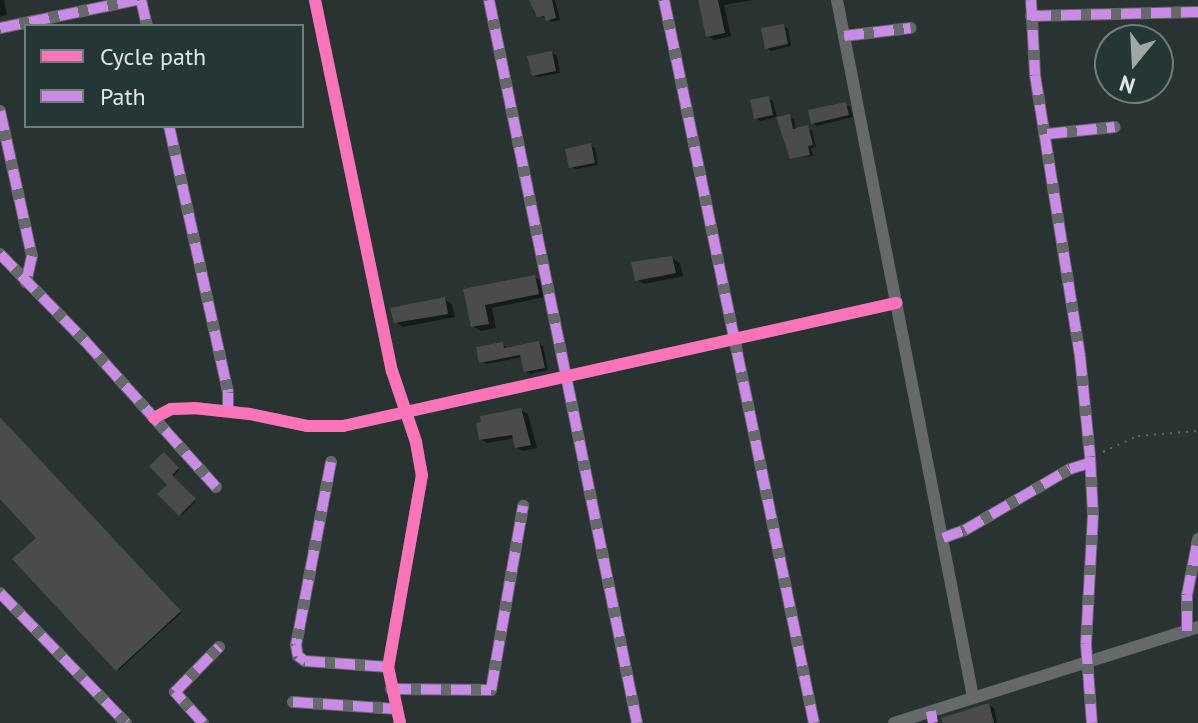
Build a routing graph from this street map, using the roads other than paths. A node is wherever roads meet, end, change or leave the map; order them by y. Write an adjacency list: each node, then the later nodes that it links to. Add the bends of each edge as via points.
1 (139, 0): 9 (street); 10 (street)
2 (315, 0): 23 (street)
3 (489, 0): 21 (street)
4 (664, 0): 20 (street)
5 (837, 0): 12 (street)
6 (1031, 0): 8 (street)
7 (1198, 12): 8 (street)
8 (1031, 16): 16 (street)
9 (146, 24)
10 (0, 28)
11 (911, 28): 12 (street)
12 (844, 36): 19 (street)
13 (0, 111): 18 (street, via 32,256)
14 (1115, 127): 16 (street)
15 (169, 128): 22 (street)
16 (1047, 134): 25 (street)
17 (0, 254): 18 (street)
18 (26, 282): 24 (street)
19 (896, 303): 20 (street); 29 (street)
20 (735, 342): 21 (street); 45 (street)
21 (567, 377): 23 (street); 44 (street)
22 (228, 411): 23 (street, via 320,427); 24 (street, via 183,408)
23 (405, 414): 35 (street, via 422,475)
24 (154, 418): 27 (street)
25 (1090, 460): 29 (street); 34 (street)
26 (331, 462): 35 (street, via 298,656 305,661)
27 (216, 487)
28 (523, 506): 36 (street, via 491,690)
29 (943, 538): 37 (street)
30 (1198, 539): 32 (street, via 1187,595)
31 (0, 593): 41 (street)
32 (1192, 629): 34 (street)
33 (219, 647): 42 (street, via 175,692)
34 (1088, 664): 37 (street); 47 (street)
35 (388, 667): 36 (street)
36 (391, 689): 39 (street)
37 (973, 697): 40 (street)
38 (293, 702): 39 (street)
39 (397, 709): 43 (street)
40 (932, 717): 46 (street)
41 (126, 723)
42 (203, 723)
43 (400, 723)
44 (637, 723)
45 (814, 723)
46 (894, 723)
47 (1092, 723)

